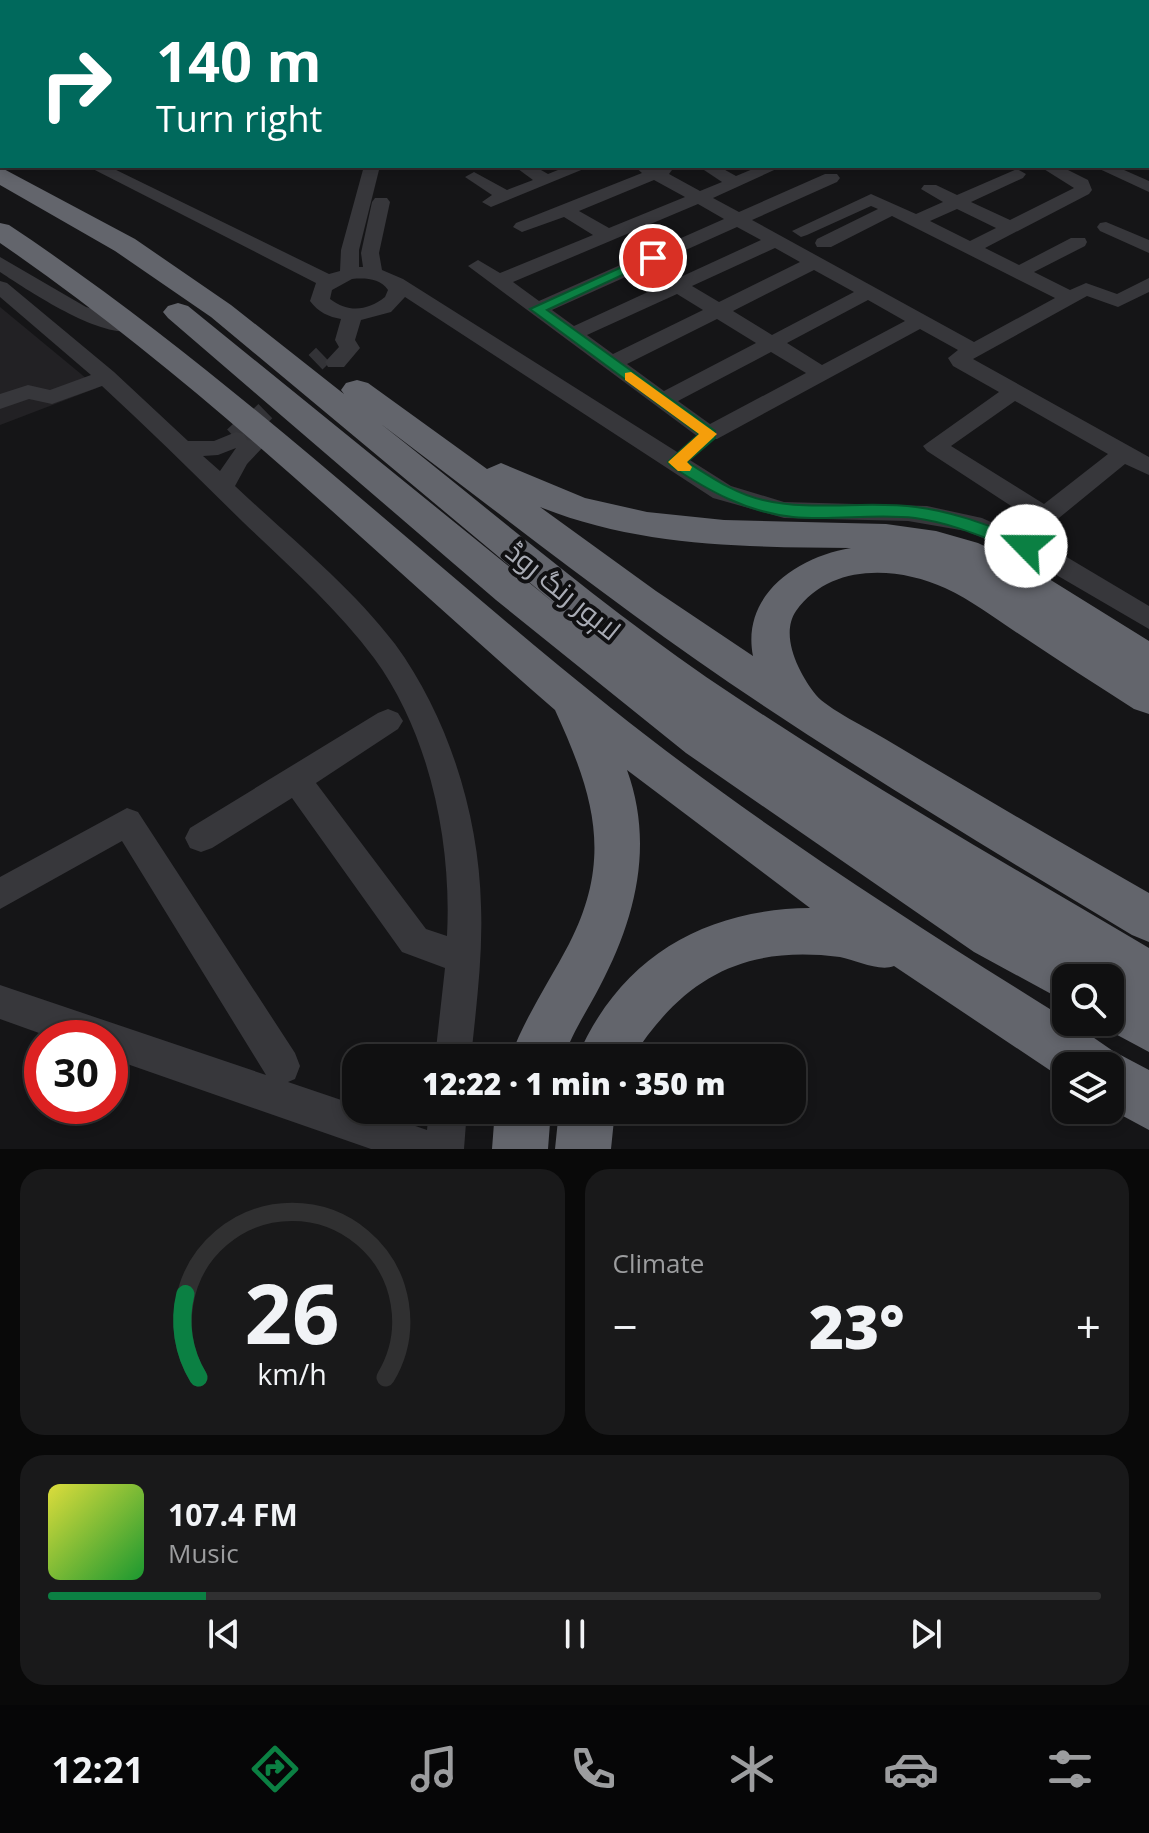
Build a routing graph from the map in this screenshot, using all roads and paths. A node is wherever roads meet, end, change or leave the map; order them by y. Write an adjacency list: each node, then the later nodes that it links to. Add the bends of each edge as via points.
1 (99, 168): 45 (street)
2 (371, 168): 43 (street, via 350,250)
3 (390, 168): 42 (street, via 370,253)
4 (525, 168): 15 (street)
5 (578, 168): 15 (street)
6 (657, 168): 20 (street); 23 (street)
7 (710, 168): 16 (street)
8 (770, 168): 16 (street)
9 (1052, 168): 28 (street, via 1072,177 1083,190)
10 (1106, 168): 17 (street)
11 (1017, 174): 21 (street)
12 (0, 175): 41 (highway, لاہور رنگ روڈ)
13 (474, 177): 15 (street, via 498,199)
14 (831, 178): 24 (street)
15 (546, 180)
16 (736, 183): 20 (street)
17 (1149, 187)
18 (930, 189): 21 (street)
19 (0, 198): 89 (highway, لاہور رنگ روڈ, via 103,258 200,328 521,599 701,740 979,926)
20 (700, 198): 24 (street); 31 (street)
21 (958, 201): 25 (street); 28 (street)
22 (893, 209): 25 (street); 30 (street, via 869,199); 37 (street)
23 (565, 210): 26 (street); 31 (street)
24 (739, 219): 32 (street); 53 (street)
25 (916, 221): 36 (street)
26 (522, 227)
27 (1106, 227): 35 (street)
28 (1011, 228): 33 (street); 36 (street)
29 (0, 231): 58 (highway)
30 (801, 231)
31 (607, 235): 44 (street)
32 (777, 240): 37 (street); 48 (street)
33 (1035, 240)
34 (1078, 242): 40 (street)
35 (1149, 247)
36 (971, 248): 40 (street)
37 (819, 253): 50 (street); 54 (street)
38 (0, 263): 58 (street, via 66,307 95,320)
39 (478, 266): 44 (street)
40 (1019, 272): 51 (street)
41 (168, 273): 69 (highway, via 289,342); 89 (highway, لاہور رنگ روڈ, via 661,667 879,813)
42 (373, 273): 43 (street); 46 (street)
43 (349, 274): 45 (street)
44 (498, 281): 53 (street)
45 (329, 282): 55 (street, via 320,301 333,312)
46 (396, 283): 52 (street, via 398,295); 56 (street)
47 (1149, 284): 51 (street, via 1118,301 1088,288)
48 (678, 286): 54 (street); 59 (street)
49 (0, 287): 65 (street)
50 (869, 292): 57 (street); 60 (street)
51 (1069, 297): 61 (street)
52 (388, 307): 55 (street); 56 (street)
53 (537, 309): 59 (street)
54 (718, 310): 60 (street); 63 (street)
55 (353, 315): 62 (street, via 345,340 350,348)
56 (450, 317): 73 (street)
57 (920, 321): 61 (street); 64 (street)
58 (132, 325): 79 (highway)
59 (571, 335): 63 (street)
60 (771, 343): 64 (street); 67 (street)
61 (974, 350): 66 (street, via 959,359)
62 (330, 358)
63 (612, 363): 67 (street)
64 (822, 374): 70 (street)
65 (106, 377): 68 (street, via 52,397 28,392); 71 (street)
66 (1015, 391): 72 (street); 75 (street, via 935,446)
67 (663, 400): 70 (street)
68 (0, 402)
69 (373, 402): 78 (highway, via 523,486 646,526 706,534 909,539 964,552 1033,587); 81 (highway, via 642,601)
70 (709, 434): 73 (street)
71 (182, 449): 74 (street); 74 (street, via 236,448)
72 (1141, 460): 75 (street)
73 (676, 462): 76 (street, via 722,492 759,505 794,511 911,512 949,518)
74 (222, 488): 87 (street, via 365,628 427,727 450,800 464,888)
75 (1045, 516): 76 (street)
76 (1015, 540): 77 (street)
77 (1149, 619)
78 (1149, 661)
79 (571, 697): 88 (highway, via 662,773); 96 (highway, via 607,775 619,849 600,935)
80 (1149, 697): 81 (highway, via 962,580 878,559 815,571 793,586 778,608 772,655)
81 (806, 712): 86 (highway)
82 (388, 721): 83 (street)
83 (296, 780): 84 (street); 87 (street, via 414,941)
84 (201, 838)
85 (0, 894): 100 (street, via 127,822)
86 (1136, 912)
87 (462, 958): 95 (street)
88 (927, 958): 97 (highway, via 868,938 822,930 724,941 684,961 648,990); 99 (highway)
89 (1081, 962): 90 (highway, لاہور رنگ روڈ)
90 (1149, 976)
91 (0, 1002): 93 (street)
92 (1124, 1011): 94 (highway)
93 (52, 1020)
94 (1149, 1026)
95 (454, 1044)
96 (544, 1044)
97 (610, 1044)
98 (128, 1046): 106 (street)
99 (1071, 1052)
100 (282, 1066)
101 (1124, 1086): 102 (highway)
102 (1149, 1102)
103 (447, 1124): 107 (street)
104 (522, 1124): 108 (highway)
105 (586, 1124): 109 (highway)
106 (427, 1149)
107 (445, 1149)
108 (520, 1149)
109 (583, 1149)

